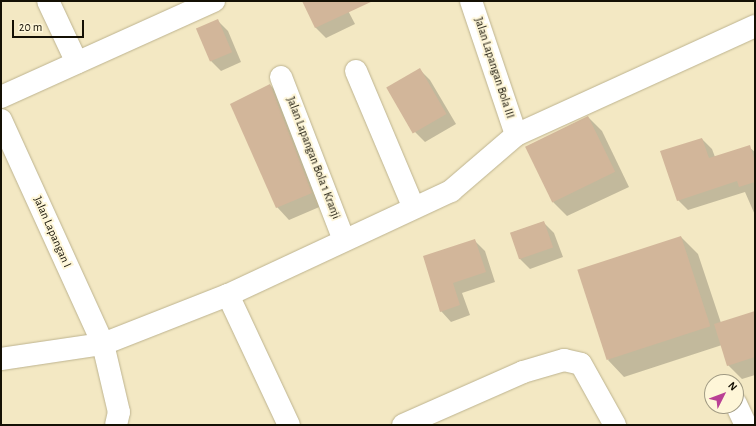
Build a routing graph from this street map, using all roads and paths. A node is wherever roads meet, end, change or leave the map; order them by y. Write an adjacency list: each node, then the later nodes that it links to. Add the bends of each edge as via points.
1 (48, 1): 5 (street)
2 (214, 1): 5 (street)
3 (472, 1): 10 (street, Jalan Lapangan Bola III)
4 (755, 26): 10 (street)
5 (77, 63): 8 (street)
6 (356, 71): 11 (street)
7 (281, 77): 12 (street, Jalan Lapangan Bola 1 Kranji)
8 (1, 97)
9 (1, 120): 14 (street, Jalan Lapangan I)
10 (516, 135): 11 (street, via 451,190)
11 (413, 206): 12 (street)
12 (344, 240): 13 (street)
13 (228, 295): 14 (street); 18 (street)
14 (103, 344): 15 (street); 17 (street, Jalan Lapangan I, via 119,412)
15 (1, 359)
16 (741, 414): 21 (street)
17 (116, 425)
18 (289, 425)
19 (403, 425): 20 (street, via 523,372 564,360 581,364)
20 (615, 425)
21 (746, 425)

